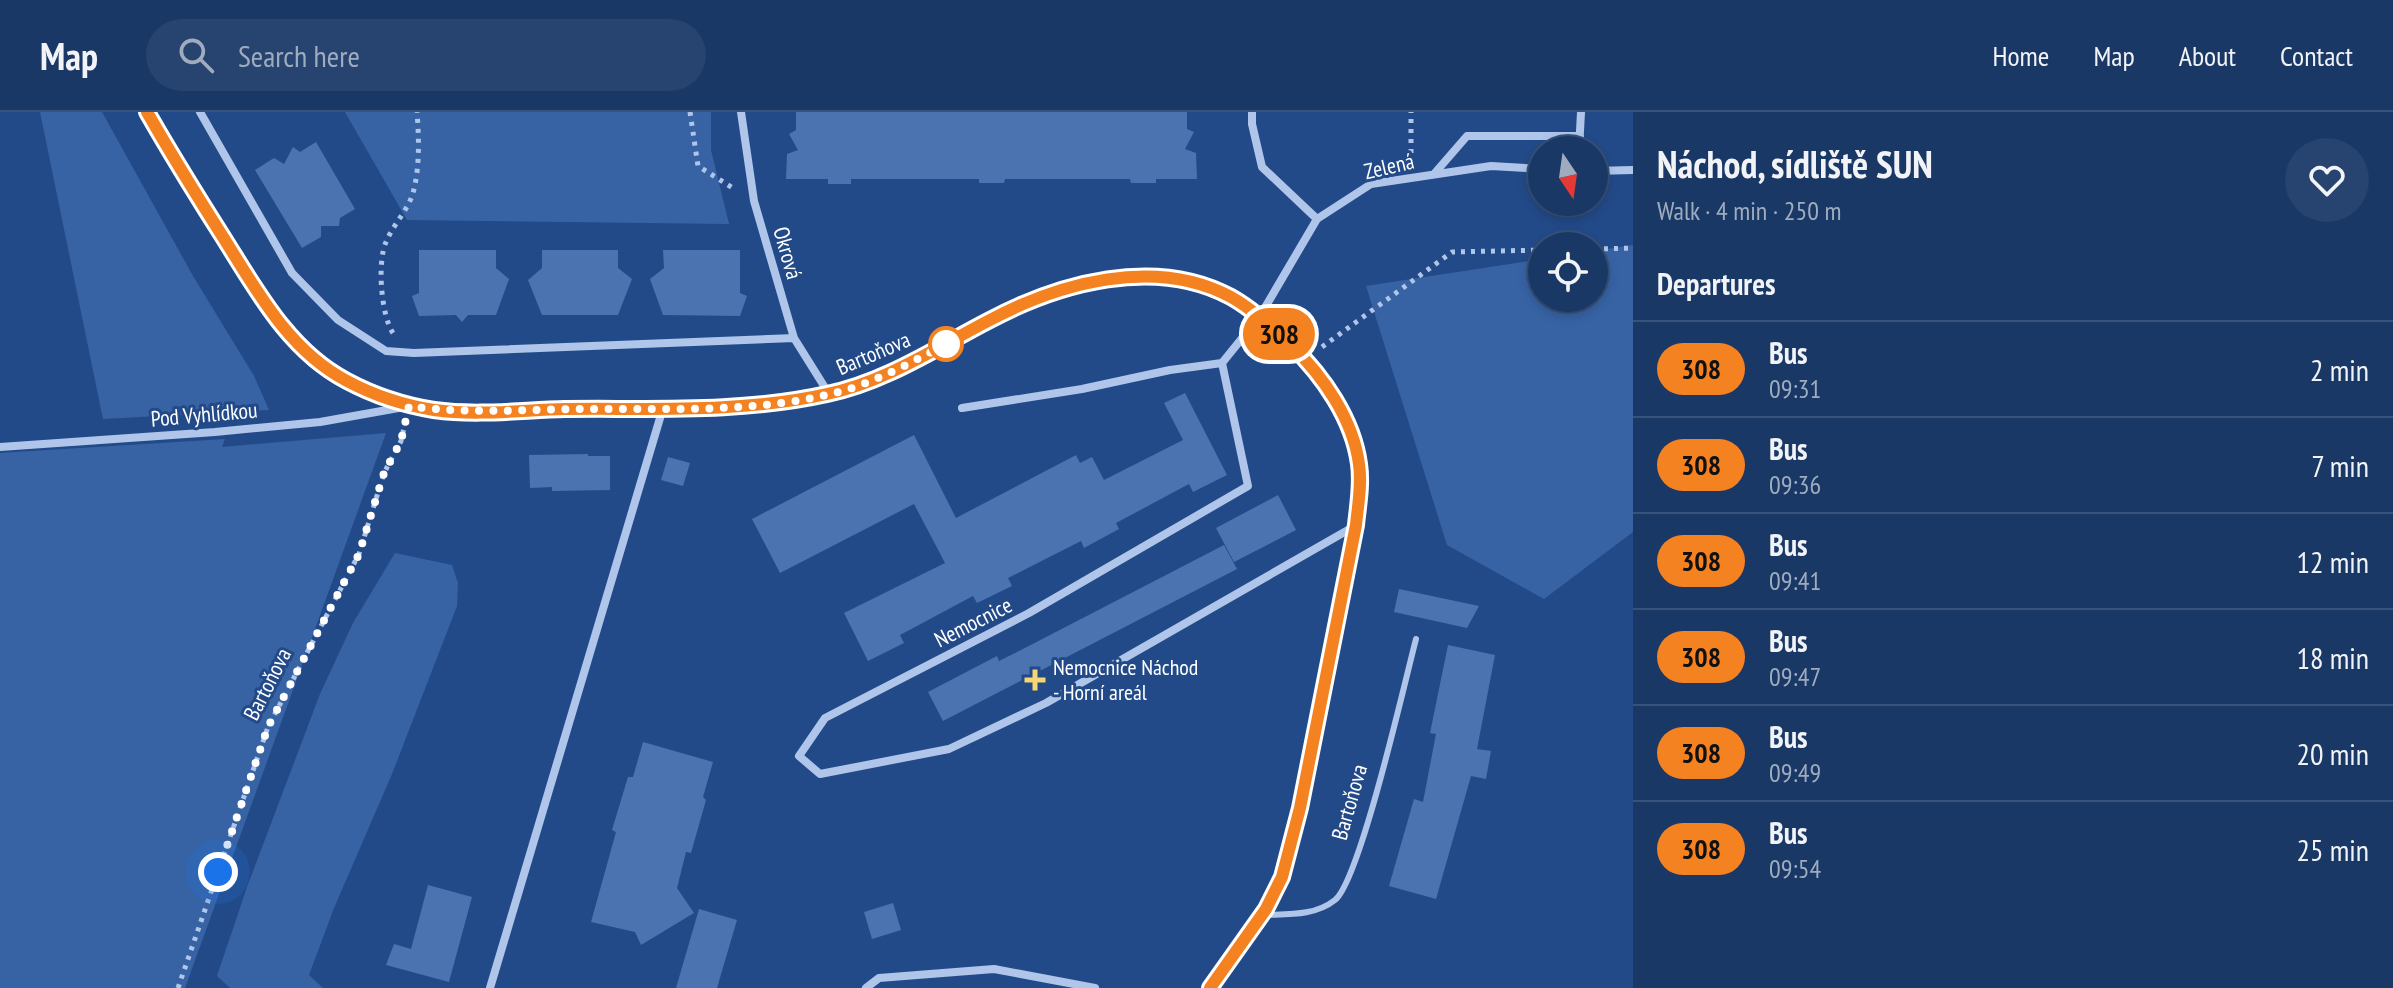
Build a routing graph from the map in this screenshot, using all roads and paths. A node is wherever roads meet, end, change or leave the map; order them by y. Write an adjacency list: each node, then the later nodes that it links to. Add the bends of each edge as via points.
1 (147, 112): 27 (street, Bartoňova, via 258,295 303,349 330,371)
2 (200, 112): 23 (street, via 292,273 350,328 386,351)
3 (417, 112): 23 (path, via 413,194 384,246 382,282 387,323)
4 (690, 112): 16 (path, via 698,166)
5 (741, 112): 16 (street, Okrová)
6 (1252, 112): 17 (street, via 1262,167)
7 (1411, 112): 15 (path)
8 (1581, 112): 10 (street)
9 (1528, 136): 14 (street, via 1467,136)
10 (1580, 136)
11 (1528, 168): 14 (street, Zelená, via 1491,166)
12 (1633, 170): 13 (street)
13 (1608, 171)
14 (1434, 175): 15 (street, Zelená)
15 (1411, 178): 17 (street, Zelená, via 1371,184)
16 (754, 201): 22 (street, Okrová)
17 (1317, 219): 21 (street, Zelená)
18 (1633, 248): 19 (path)
19 (1608, 249)
20 (1528, 250): 24 (path, via 1452,252)
21 (1260, 316): 24 (street, Bartoňova); 25 (street, Zelená); 26 (street, Bartoňova, via 1230,297 1183,280 1159,276 1099,282 1020,305 888,373)
22 (794, 338): 23 (street); 26 (street, Okrová)
23 (414, 353)
24 (1306, 359): 31 (street, Bartoňova, via 1355,444 1360,480)
25 (1222, 363): 29 (street); 31 (street, Nemocnice, via 1248,486 1029,613 825,718 799,756 820,774 949,749 1046,703)
26 (829, 394): 28 (street, Bartoňova)
27 (409, 406): 28 (street, Bartoňova, via 440,411); 30 (street, Pod Vyhlídkou, via 305,423); 34 (path, Bartoňova, via 359,554 268,727)
28 (663, 408): 35 (street)
29 (962, 408)
30 (0, 447)
31 (1356, 525): 33 (street, Bartoňova, via 1300,808 1282,877)
32 (1416, 639): 33 (lane, Bartoňova, via 1368,820 1337,899 1310,913)
33 (1261, 916): 38 (street, Bartoňova)
34 (178, 988)
35 (490, 988)
36 (866, 988): 37 (street, via 879,978 994,969)
37 (1095, 988)
38 (1210, 988)

